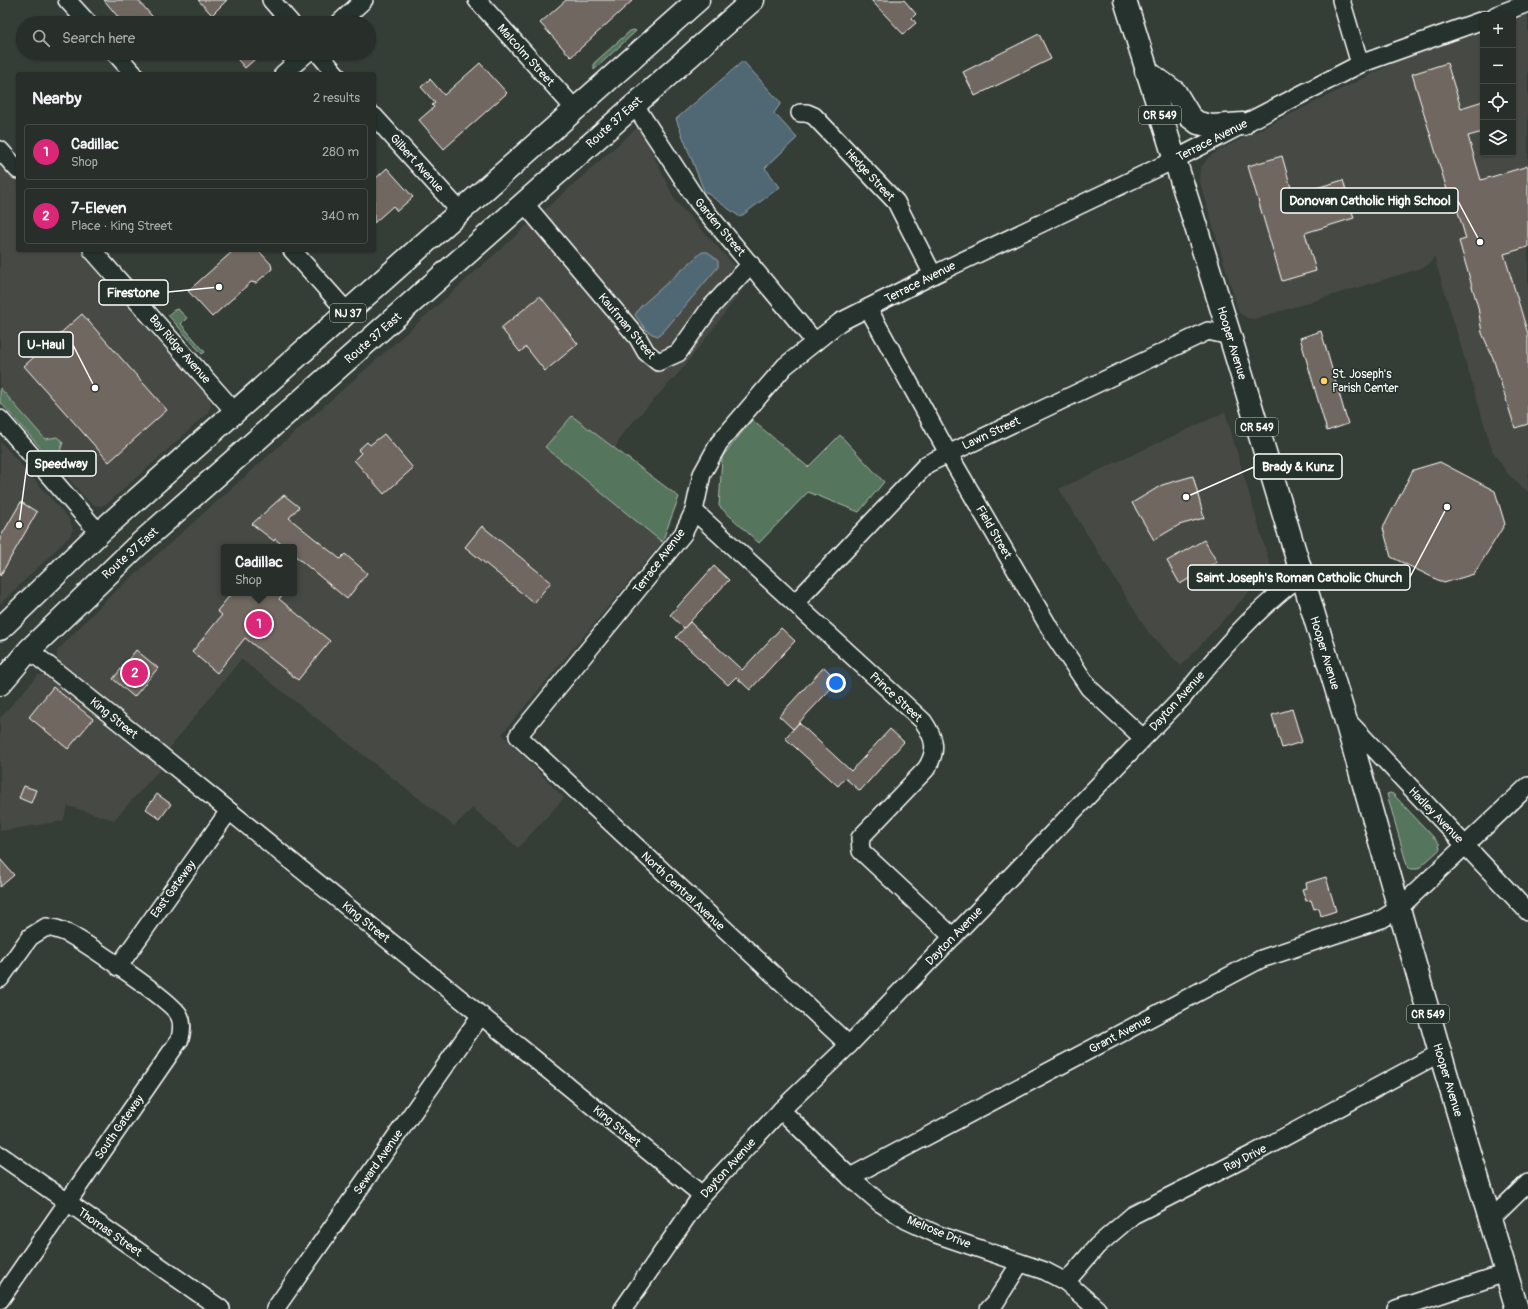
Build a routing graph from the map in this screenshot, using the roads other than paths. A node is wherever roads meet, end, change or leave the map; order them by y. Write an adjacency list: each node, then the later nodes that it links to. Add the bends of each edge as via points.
1 (67, 0): 11 (street)
2 (271, 0): 12 (street)
3 (364, 0): 13 (street)
4 (477, 0): 24 (street, Malcolm Street)
5 (753, 0): 23 (main road, Route 37 East / NJ 37)
6 (1125, 0): 19 (main road, Hooper Avenue / CR 549)
7 (1341, 0): 18 (street)
8 (688, 3): 24 (main road, NJ 37)
9 (1528, 3): 10 (street)
10 (1504, 12)
11 (82, 16)
12 (285, 16)
13 (347, 16)
14 (1480, 21): 18 (street, Terrace Avenue)
15 (121, 60): 20 (street)
16 (299, 60): 21 (street)
17 (324, 60): 22 (street)
18 (1360, 64): 27 (street, Terrace Avenue)
19 (1146, 71): 27 (main road, via 1175,92 1190,117 1198,123 1212,126); 29 (main road, Hooper Avenue / CR 549)
20 (132, 72)
21 (285, 72)
22 (334, 72)
23 (634, 104): 31 (main road, Route 37 East / NJ 37); 35 (street, Garden Street, via 698,202)
24 (576, 109): 32 (main road, NJ 37)
25 (800, 113): 36 (street, Hedge Street, via 814,116 896,202)
26 (376, 118): 32 (street, Gilbert Avenue)
27 (1243, 124): 29 (street, Terrace Avenue)
28 (0, 150): 30 (street)
29 (1174, 160): 36 (street, Terrace Avenue); 39 (main road, Hooper Avenue / CR 549)
30 (16, 168)
31 (524, 203): 35 (street, Kaufman Street, via 638,338 646,352 658,362 678,353 710,308); 49 (main road, Route 37 East / NJ 37, via 136,547)
32 (460, 211): 38 (main road, NJ 37)
33 (94, 252): 41 (street, Bay Ridge Avenue)
34 (294, 252): 38 (street)
35 (751, 264): 40 (street, Garden Street)
36 (933, 275): 37 (street, Terrace Avenue)
37 (868, 308): 40 (street, Terrace Avenue, via 840,322); 43 (street, Field Street)
38 (348, 313): 41 (main road, NJ 37)
39 (1230, 336): 43 (street, Lawn Street, via 1208,331); 46 (main road, Hooper Avenue / CR 549)
40 (815, 342): 44 (street, Terrace Avenue, via 785,366 719,443 702,474)
41 (235, 412): 45 (main road, NJ 37)
42 (0, 419): 45 (street)
43 (948, 453): 47 (street, Lawn Street, via 927,464); 53 (street, Field Street, via 1053,634 1089,688)
44 (694, 510): 47 (street, Prince Street); 52 (street, Terrace Avenue, via 682,534)
45 (99, 533): 48 (main road, NJ 37)
46 (1301, 576): 51 (main road, Hooper Avenue / CR 549); 53 (street, Dayton Avenue, via 1270,600 1223,646 1183,697)
47 (795, 603): 59 (street, Prince Street, via 923,721 931,733 934,745 933,759 860,838 861,851)
48 (0, 629)
49 (29, 650): 50 (main road, Route 37 East / NJ 37); 55 (street, King Street)
50 (0, 684)
51 (1344, 718): 56 (street, Hadley Avenue); 57 (main road, Hooper Avenue / CR 549)
52 (518, 736): 63 (street, North Central Avenue)
53 (1143, 738): 59 (street, Dayton Avenue)
54 (1528, 786): 56 (street, Grant Avenue)
55 (229, 811): 60 (street, East Gateway); 62 (street, King Street)
56 (1465, 845): 57 (street, Grant Avenue); 58 (street, Hadley Avenue)
57 (1398, 909): 64 (main road, Hooper Avenue / CR 549); 67 (street, Grant Avenue, via 1382,919 1261,959)
58 (1528, 912)
59 (953, 937): 63 (street, Dayton Avenue)
60 (118, 967): 61 (street, via 70,935 46,927 30,937); 70 (street, South Gateway, via 170,1004 179,1014 182,1026 180,1039)
61 (0, 979)
62 (481, 1015): 69 (street, King Street); 77 (street, Seward Avenue)
63 (848, 1045): 65 (street, Dayton Avenue)
64 (1440, 1053): 71 (main road, Hooper Avenue / CR 549); 74 (street, Ray Drive, via 1253,1154 1133,1215 1097,1246)
65 (781, 1110): 67 (street, Melrose Drive); 69 (street, Dayton Avenue)
66 (0, 1156): 70 (street, Thomas Street)
67 (850, 1177): 72 (street, Melrose Drive, via 880,1204 906,1220 936,1234)
68 (1528, 1183): 71 (street)
69 (702, 1195): 78 (street, Dayton Avenue)
70 (67, 1203): 75 (street, South Gateway); 76 (street, Thomas Street)
71 (1490, 1220): 73 (main road, Hooper Avenue / CR 549)
72 (1020, 1263): 74 (street, Melrose Drive, via 1045,1271); 79 (street)
73 (1506, 1273): 81 (street); 82 (main road, Hooper Avenue / CR 549)
74 (1066, 1282): 80 (street, Melrose Drive)
75 (0, 1300)
76 (221, 1309)
77 (275, 1309)
78 (623, 1309)
79 (989, 1309)
80 (1096, 1309)
81 (1396, 1309)
82 (1517, 1309)

